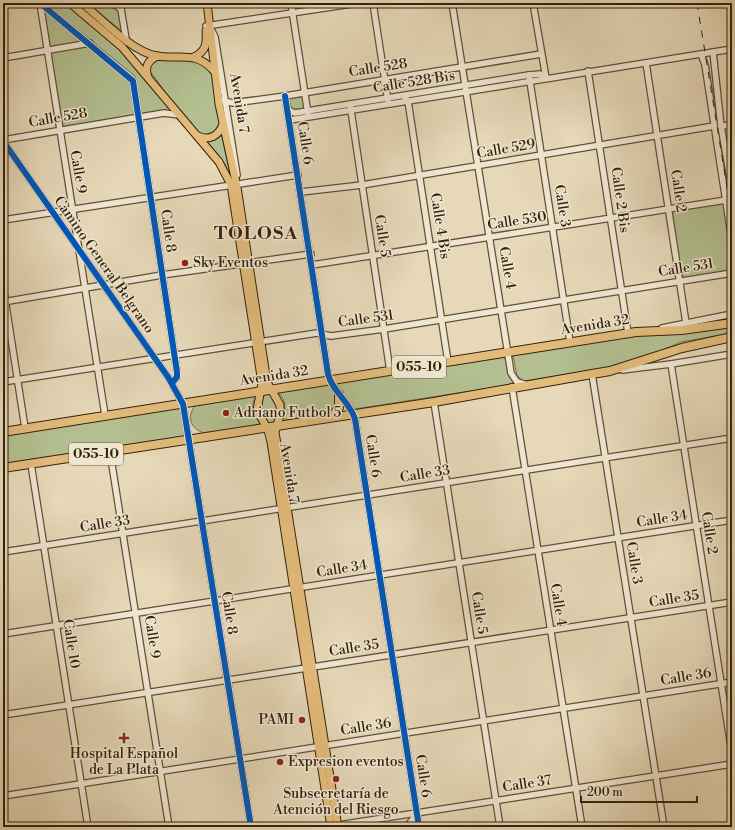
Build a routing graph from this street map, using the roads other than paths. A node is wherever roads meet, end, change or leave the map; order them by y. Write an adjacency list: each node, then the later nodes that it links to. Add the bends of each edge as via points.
1 (40, 3): 16 (street); 18 (street, Calle 9)
2 (70, 3): 30 (main road, Avenida 7, via 117,42)
3 (82, 3): 15 (main road)
4 (113, 3): 12 (street)
5 (202, 3): 14 (main road, Avenida 7)
6 (207, 3): 14 (main road, Avenida 7)
7 (291, 3): 13 (street, Calle 6)
8 (358, 3): 13 (street)
9 (373, 3): 32 (street)
10 (452, 3): 26 (street, Calle 4)
11 (533, 3): 20 (street)
12 (120, 6): 15 (street)
13 (292, 13): 14 (street); 35 (street, Calle 6)
14 (209, 26): 23 (main road, Avenida 7, via 205,48 201,54); 27 (main road, Avenida 7); 38 (street, Avenida 7, via 215,37)
15 (126, 39): 22 (main road, via 143,51)
16 (90, 43): 18 (street); 46 (street, Calle 8, via 133,81)
17 (732, 49): 19 (street, Calle 528 Bis)
18 (47, 52): 24 (street); 52 (street, Calle 9)
19 (713, 52): 21 (street, Calle 528 Bis); 51 (street)
20 (541, 54): 26 (street, Calle 528); 31 (street)
21 (701, 54): 25 (street, Calle 528 Bis); 50 (street)
22 (158, 56): 23 (main road); 30 (main road, via 147,64)
23 (194, 57): 27 (main road, via 206,63)
24 (3, 58)
25 (646, 63): 28 (street, Calle 528 Bis); 54 (street, Calle 2)
26 (462, 67): 32 (street, Calle 528); 34 (street, Calle 4)
27 (214, 72): 38 (main road, Avenida 7)
28 (588, 72): 31 (street, Calle 528 Bis); 56 (street, Calle 2 Bis)
29 (529, 75): 31 (street, Calle 528 Bis, via 540,74); 33 (street, Calle 3); 34 (street, Calle 528 Bis)
30 (148, 77): 40 (main road, Avenida 7)
31 (546, 78): 33 (street, Calle 528 Bis)
32 (385, 79): 35 (street, Calle 528); 39 (street)
33 (530, 82): 34 (street, Calle 528 Bis); 57 (street, Calle 3)
34 (467, 89): 37 (street, Calle 528 Bis); 58 (street, Calle 4)
35 (304, 92): 36 (street, Calle 528); 44 (street, Calle 6)
36 (285, 96): 38 (street, Calle 528); 41 (street, Calle 6)
37 (406, 98): 39 (street, Calle 528 Bis); 60 (street, Calle 4 Bis)
38 (222, 101): 48 (main road, Avenida 7); 61 (street, Avenida 7, via 236,164)
39 (388, 101): 42 (street, Calle 528 Bis)
40 (170, 104): 43 (street); 45 (main road, Avenida 7)
41 (287, 106): 44 (street, Calle 528 Bis, via 295,113); 47 (street, Calle 6)
42 (350, 107): 44 (street, Calle 528 Bis); 62 (street, Calle 5)
43 (164, 113): 45 (street, Calle 528); 46 (street, Calle 528)
44 (308, 114): 47 (street, Calle 528 Bis)
45 (179, 115): 53 (main road, Avenida 7)
46 (138, 117): 52 (street, Calle 528); 65 (street, Calle 8)
47 (290, 120): 59 (street, Calle 6)
48 (223, 124): 53 (main road, via 216,136); 61 (main road, Avenida 7)
49 (732, 125): 51 (street)
50 (714, 126): 54 (street, Calle 529); 66 (street)
51 (721, 126): 63 (street)
52 (59, 130): 55 (street, Calle 528); 68 (street, Calle 9)
53 (198, 136): 61 (main road, Avenida 7)
54 (658, 137): 56 (street, Calle 529); 67 (street, Calle 2)
55 (3, 140): 69 (street, Camino General Belgrano)
56 (600, 146): 57 (street, Calle 529); 70 (street, Calle 2 Bis)
57 (542, 155): 58 (street, Calle 529); 72 (street, Calle 3)
58 (478, 166): 60 (street, Calle 529); 73 (street, Calle 4)
59 (298, 175): 61 (street); 64 (street, Calle 6)
60 (420, 175): 62 (street, Calle 529); 75 (street, Calle 4 Bis)
61 (234, 184): 65 (street); 79 (main road, Avenida 7)
62 (362, 185): 64 (street, Calle 529); 78 (street, Calle 5)
63 (732, 189)
64 (301, 192): 77 (street, Calle 6)
65 (151, 197): 68 (street); 82 (street, Calle 8)
66 (726, 200): 67 (street, Calle 530); 74 (street)
67 (668, 208): 70 (street, Calle 530); 83 (street, Calle 2)
68 (72, 209): 69 (street); 76 (street, Calle 9)
69 (52, 212): 71 (street); 76 (street, Camino General Belgrano)
70 (610, 217): 72 (street, Calle 530); 87 (street, Calle 2 Bis)
71 (3, 220)
72 (554, 228): 73 (street, Calle 530); 88 (street, Calle 3)
73 (490, 237): 75 (street, Calle 530); 90 (street, Calle 4)
74 (732, 241)
75 (432, 247): 78 (street, Calle 530); 92 (street, Calle 4 Bis)
76 (79, 250): 84 (street, Camino General Belgrano); 86 (street, Calle 9)
77 (310, 254): 79 (street); 80 (street, Calle 6)
78 (373, 256): 80 (street, Calle 530); 95 (street, Calle 5)
79 (246, 263): 82 (street); 100 (main road, Avenida 7)
80 (312, 264): 98 (street, Calle 6)
81 (732, 273): 83 (street, Calle 531)
82 (162, 276): 84 (street); 103 (street, Calle 8)
83 (680, 281): 87 (street, Calle 531); 93 (street, Calle 2)
84 (103, 285): 86 (street); 105 (street, Camino General Belgrano)
85 (3, 286): 89 (street)
86 (85, 288): 89 (street); 108 (street, Calle 9)
87 (621, 290): 88 (street, Calle 531); 97 (street, Calle 2 Bis)
88 (565, 299): 90 (street, Calle 531); 101 (street, Calle 3)
89 (4, 302): 112 (street)
90 (502, 310): 92 (street, Calle 531); 102 (street, Calle 4)
91 (732, 314): 93 (street, Avenida 32)
92 (442, 320): 95 (street, Calle 531); 106 (street, Calle 4 Bis)
93 (686, 323): 96 (street, Avenida 32)
94 (732, 324): 96 (highway, Avenida 32 / 055-10, via 690,330)
95 (384, 329): 98 (street, Calle 531, via 331,336); 109 (street, Calle 5)
96 (645, 331): 97 (highway, Avenida 32 / 055-10)
97 (628, 333): 101 (highway, Avenida 32 / 055-10)
98 (322, 334): 100 (street, Calle 531); 113 (street, Calle 6)
99 (732, 338): 110 (highway, 055-10, via 682,348)
100 (259, 342): 103 (street, Calle 531); 118 (main road, Avenida 7); 119 (main road, Avenida 7)
101 (570, 342): 102 (highway, Avenida 32 / 055-10)
102 (508, 352): 106 (highway, Avenida 32 / 055-10); 116 (street, Calle 4, via 512,376 516,382)
103 (174, 354): 105 (street, Calle 531); 115 (street, Calle 8, via 178,375)
104 (732, 354): 107 (street)
105 (154, 358): 108 (street, Calle 531); 115 (street, Camino General Belgrano)
106 (448, 362): 109 (highway, Avenida 32 / 055-10)
107 (671, 364): 110 (street); 132 (street, Calle 2)
108 (97, 368): 112 (street, Calle 531); 124 (street, Calle 9)
109 (390, 371): 113 (highway, Avenida 32 / 055-10)
110 (610, 371): 111 (highway, 055-10)
111 (592, 374): 116 (highway, 055-10); 134 (street, Calle 3)
112 (17, 379): 114 (street, Calle 531); 127 (street)
113 (330, 380): 118 (highway, Avenida 32 / 055-10); 120 (street, Calle 6)
114 (3, 382)
115 (172, 383): 122 (street, Camino General Belgrano)
116 (527, 385): 117 (highway, 055-10)
117 (512, 387): 121 (highway, 055-10); 137 (street, Calle 4)
118 (270, 389): 119 (highway, Avenida 32 / 055-10); 126 (main road, Avenida 7, via 280,404)
119 (261, 391): 122 (highway, Avenida 32 / 055-10); 128 (main road, Avenida 7, via 257,408)
120 (339, 394): 123 (street, Calle 6); 125 (highway, via 339,408)
121 (434, 402): 123 (highway, 055-10); 138 (street, Calle 5)
122 (183, 404): 124 (highway, Avenida 32 / 055-10); 131 (street, Calle 8)
123 (353, 414): 125 (highway, 055-10); 139 (street, Calle 6)
124 (105, 416): 127 (highway, Avenida 32 / 055-10)
125 (331, 418): 126 (highway, 055-10)
126 (276, 426): 128 (highway, 055-10); 140 (main road, Avenida 7)
127 (25, 428): 129 (highway, Avenida 32 / 055-10)
128 (266, 428): 131 (highway, 055-10); 140 (main road, Avenida 7)
129 (3, 432)
130 (732, 438): 132 (street, Calle 33)
131 (189, 440): 133 (highway, 055-10); 142 (street, Calle 8)
132 (683, 445): 134 (street, Calle 33); 143 (street, Calle 2)
133 (110, 452): 135 (highway, 055-10); 144 (street, Calle 9)
134 (605, 458): 137 (street, Calle 33); 145 (street, Calle 3)
135 (31, 464): 136 (highway, 055-10); 146 (street, Calle 10)
136 (3, 468)
137 (525, 470): 138 (street, Calle 33); 147 (street, Calle 4)
138 (447, 482): 139 (street, Calle 33); 149 (street, Calle 5)
139 (366, 495): 140 (street, Calle 33); 150 (street, Calle 6)
140 (284, 508): 142 (street, Calle 33); 151 (main road, Avenida 7)
141 (732, 520): 143 (street, Calle 34)
142 (202, 521): 144 (street, Calle 33); 152 (street, Calle 8)
143 (696, 526): 145 (street, Calle 34); 154 (street, Calle 2)
144 (123, 533): 146 (street, Calle 33); 155 (street, Calle 9)
145 (618, 538): 147 (street, Calle 34); 156 (street, Calle 3)
146 (44, 546): 148 (street, Calle 33); 157 (street, Calle 10)
147 (537, 550): 149 (street, Calle 34); 158 (street, Calle 4)
148 (3, 552)
149 (459, 562): 150 (street, Calle 34); 160 (street, Calle 5)
150 (379, 575): 151 (street, Calle 34); 161 (street, Calle 6)
151 (296, 588): 152 (street, Calle 34); 162 (main road, Avenida 7)
152 (215, 601): 155 (street, Calle 34); 163 (street, Calle 8)
153 (732, 602): 154 (street, Calle 35)
154 (709, 606): 156 (street, Calle 35); 165 (street, Calle 2)
155 (136, 613): 157 (street, Calle 34); 166 (street, Calle 9)
156 (630, 618): 158 (street, Calle 35); 167 (street, Calle 3)
157 (56, 625): 159 (street, Calle 34); 168 (street, Calle 10)
158 (550, 630): 160 (street, Calle 35); 169 (street, Calle 4)
159 (3, 634)
160 (471, 642): 161 (street, Calle 35); 171 (street, Calle 5)
161 (392, 655): 162 (street, Calle 35); 172 (street, Calle 6)
162 (309, 668): 163 (street, Calle 35); 173 (main road, Avenida 7)
163 (227, 680): 166 (street, Calle 35); 175 (street, Calle 8)
164 (732, 682): 165 (street, Calle 36)
165 (721, 683): 167 (street, Calle 36); 174 (street, Calle 2)
166 (149, 691): 168 (street, Calle 35); 177 (street, Calle 9)
167 (643, 696): 169 (street, Calle 36); 178 (street, Calle 3)
168 (69, 705): 170 (street, Calle 35); 179 (street, Calle 10)
169 (563, 708): 171 (street, Calle 36); 180 (street, Calle 4)
170 (3, 715)
171 (484, 721): 172 (street, Calle 36); 182 (street, Calle 5)
172 (404, 733): 173 (street, Calle 36); 183 (street, Calle 6)
173 (322, 746): 175 (street, Calle 36); 189 (main road, Avenida 7)
174 (732, 753)
175 (240, 759): 177 (street, Calle 36); 188 (street, Calle 8)
176 (732, 764): 178 (street, Calle 37)
177 (160, 770): 179 (street, Calle 36); 187 (street, Calle 9)
178 (656, 776): 180 (street, Calle 37); 194 (street, Calle 3)
179 (81, 784): 181 (street, Calle 36); 186 (street, Calle 10)
180 (576, 788): 182 (street, Calle 37); 193 (street, Calle 4)
181 (3, 796)
182 (496, 801): 183 (street, Calle 37); 192 (street, Calle 5)
183 (417, 813): 189 (street, Calle 37); 190 (street); 191 (street, Calle 6)
184 (3, 814): 185 (street)
185 (5, 827)
186 (88, 827)
187 (169, 827)
188 (251, 827)
189 (333, 827)
190 (407, 827)
191 (419, 827)
192 (500, 827)
193 (582, 827)
194 (664, 827)

